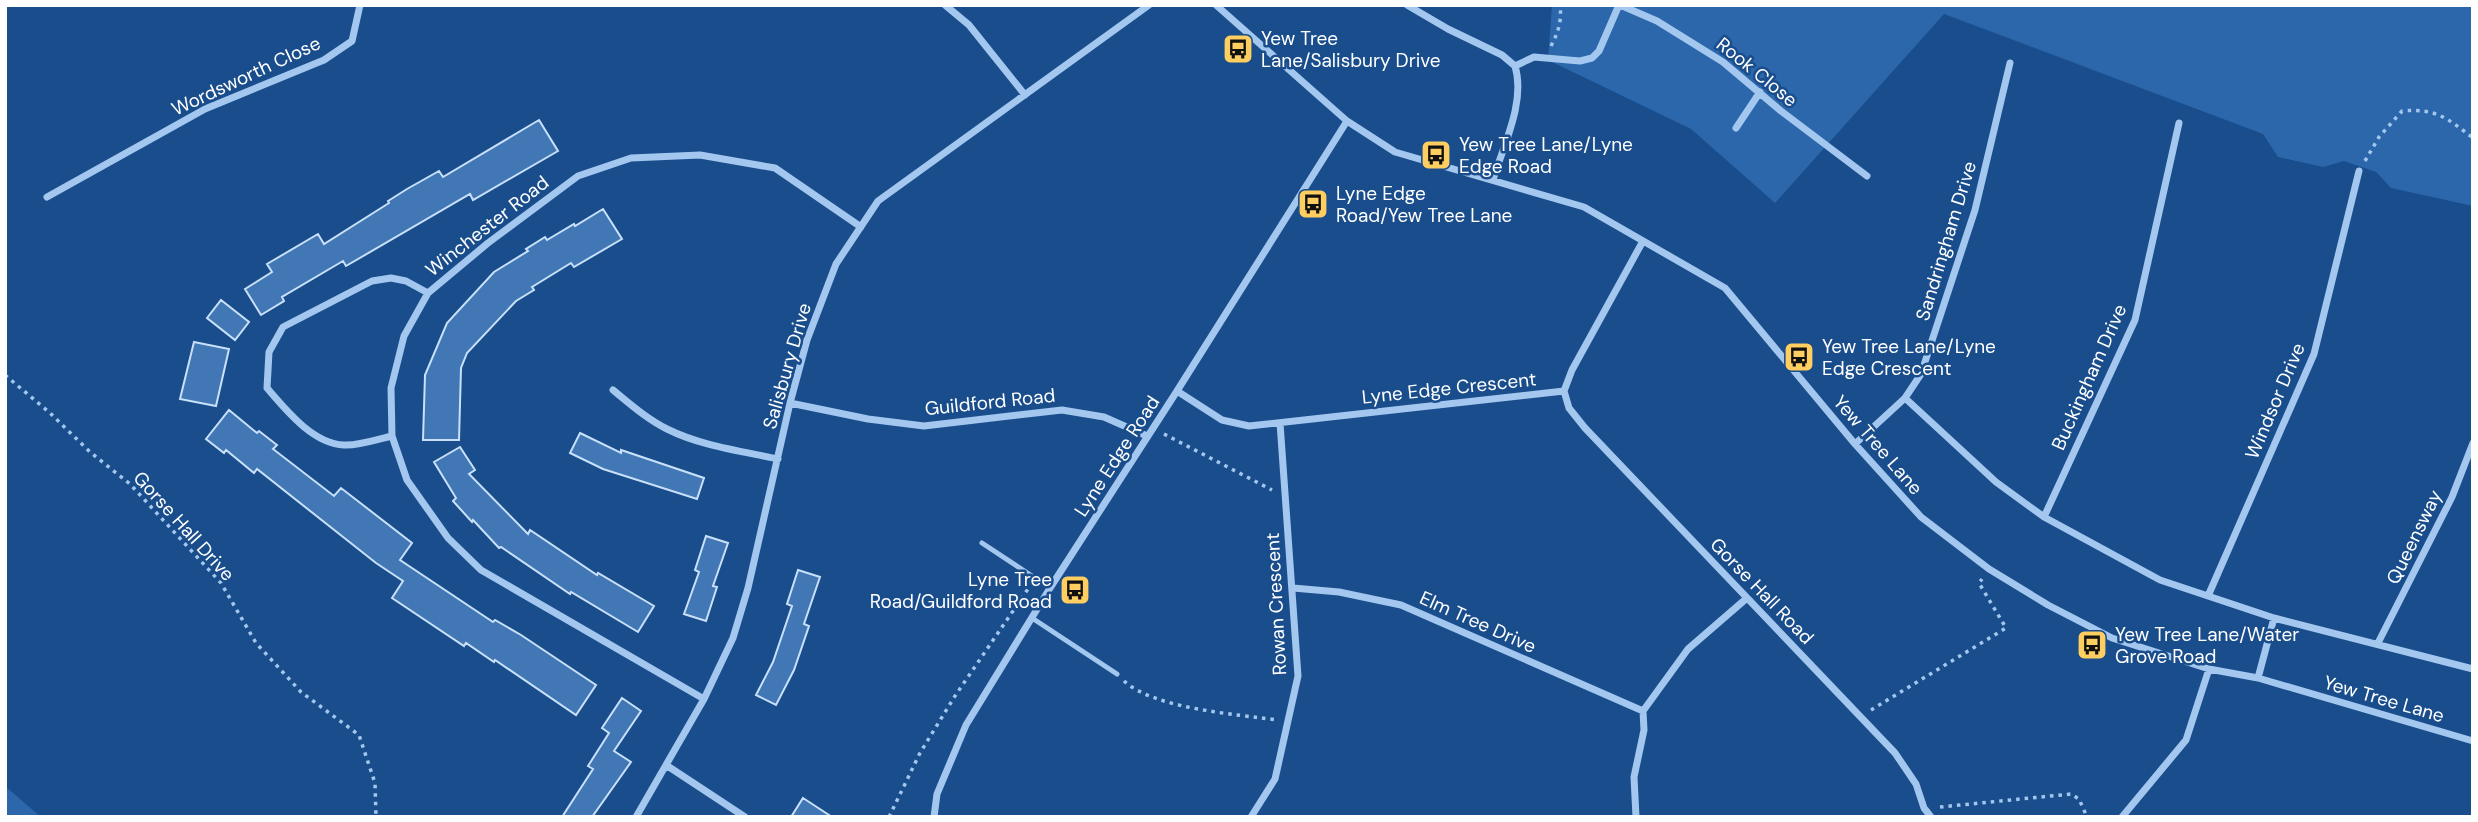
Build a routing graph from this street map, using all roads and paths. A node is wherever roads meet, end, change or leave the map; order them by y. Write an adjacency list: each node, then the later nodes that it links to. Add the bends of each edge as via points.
1 (360, 5): 20 (street, Wordsworth Close, via 352,41 324,60 205,109)
2 (945, 5): 12 (street, via 969,25)
3 (1149, 5): 12 (street, Salisbury Drive)
4 (1216, 5): 13 (street, Yew Tree Lane)
5 (1407, 5): 10 (street, via 1502,55)
6 (1560, 5): 8 (path, via 1558,32)
7 (1620, 5): 8 (street, via 1592,58 1580,61); 11 (street, Rook Close, via 1694,43)
8 (1546, 56): 10 (street)
9 (2010, 63): 28 (street, Sandringham Drive, via 1975,210 1921,374)
10 (1514, 66): 19 (street, via 1515,109)
11 (1760, 92): 15 (street); 18 (street, Rook Close)
12 (1026, 95): 21 (street, Salisbury Drive, via 878,201)
13 (1347, 121): 19 (street, Yew Tree Lane, via 1395,152); 26 (street, Lyne Edge Road)
14 (2179, 123): 38 (street, Buckingham Drive, via 2135,320)
15 (1736, 128)
16 (2473, 138): 17 (path, via 2444,116 2422,109 2402,111 2379,137)
17 (2359, 171): 44 (street, Windsor Drive, via 2314,354)
18 (1867, 176)
19 (1493, 180): 22 (street, Yew Tree Lane, via 1584,207)
20 (47, 197)
21 (861, 227): 23 (street, Winchester Road, via 775,168 700,155 631,158 578,176); 29 (street, Salisbury Drive, via 836,264 807,340)
22 (1643, 241): 27 (street, Lyne Edge Crescent); 35 (street, Yew Tree Lane, via 1725,288)
23 (428, 293): 32 (street, Winchester Road, via 404,336 391,388); 32 (street, via 405,281 372,281 283,327 269,352 267,388 322,439 344,445)
24 (5, 375): 60 (path, Gorse Hall Drive, via 149,503 221,583 256,643 301,691 359,735 375,783)
25 (613, 390): 36 (street, via 640,412 690,439)
26 (1178, 391): 30 (street, Lyne Edge Crescent, via 1234,424); 31 (street, Lyne Edge Road)
27 (1564, 391): 30 (street, Lyne Edge Crescent); 45 (street, Gorse Hall Road, via 1569,408 1585,428)
28 (1905, 398): 35 (street, Sandringham Drive); 38 (street, via 1996,482)
29 (790, 403): 33 (street, Guildford Road, via 924,426 1062,410 1104,417); 36 (street, Salisbury Drive)
30 (1279, 422): 37 (street, Rowan Crescent)
31 (1154, 427): 33 (street, Lyne Edge Road); 37 (path, via 1272,490)
32 (392, 436): 53 (street, Winchester Road, via 407,480 448,538 481,570)
33 (1147, 436): 43 (street, Lyne Edge Road)
34 (2473, 443): 48 (street, Queensway, via 2452,497)
35 (1854, 444): 40 (street, Yew Tree Lane, via 1921,517)
36 (778, 459): 53 (street, Salisbury Drive, via 733,638)
37 (1284, 492): 42 (street, Rowan Crescent)
38 (2044, 517): 44 (street, via 2160,580)
39 (982, 543): 41 (lane)
40 (1989, 569): 49 (street, Yew Tree Lane, via 2112,638); 55 (path, via 1979,583 2006,628)
41 (1035, 578): 43 (lane); 63 (path, via 920,753)
42 (1293, 587): 54 (street, Elm Tree Drive, via 1401,605); 56 (street, Rowan Crescent, via 1298,676)
43 (1050, 588): 46 (street, Lyne Edge Road)
44 (2208, 596): 47 (street)
45 (1747, 598): 54 (street, via 1688,649); 55 (street, Gorse Hall Road)
46 (1032, 618): 51 (lane); 64 (street, Lyne Edge Road, via 966,726 937,794)
47 (2274, 618): 48 (street); 52 (street)
48 (2378, 643): 50 (street)
49 (2209, 669): 52 (street, Yew Tree Lane); 69 (street, via 2186,740)
50 (2473, 669)
51 (1117, 674): 56 (path, via 1135,691 1192,708)
52 (2258, 678): 57 (street, Yew Tree Lane)
53 (704, 699): 58 (street, Salisbury Drive)
54 (1643, 711): 66 (street, via 1644,730 1634,778)
55 (1860, 716): 59 (street, Gorse Hall Road, via 1895,753 1916,784)
56 (1288, 722): 65 (street, Rowan Crescent, via 1275,779)
57 (2473, 741)
58 (666, 765): 61 (street, Salisbury Drive); 62 (street)
59 (1924, 808): 67 (street, Gorse Hall Road); 68 (path, via 2071,794 2079,799)
60 (376, 817)
61 (636, 817)
62 (746, 817)
63 (889, 817)
64 (934, 817)
65 (1251, 817)
66 (1636, 817)
67 (1931, 817)
68 (2087, 817)
69 (2122, 817)

